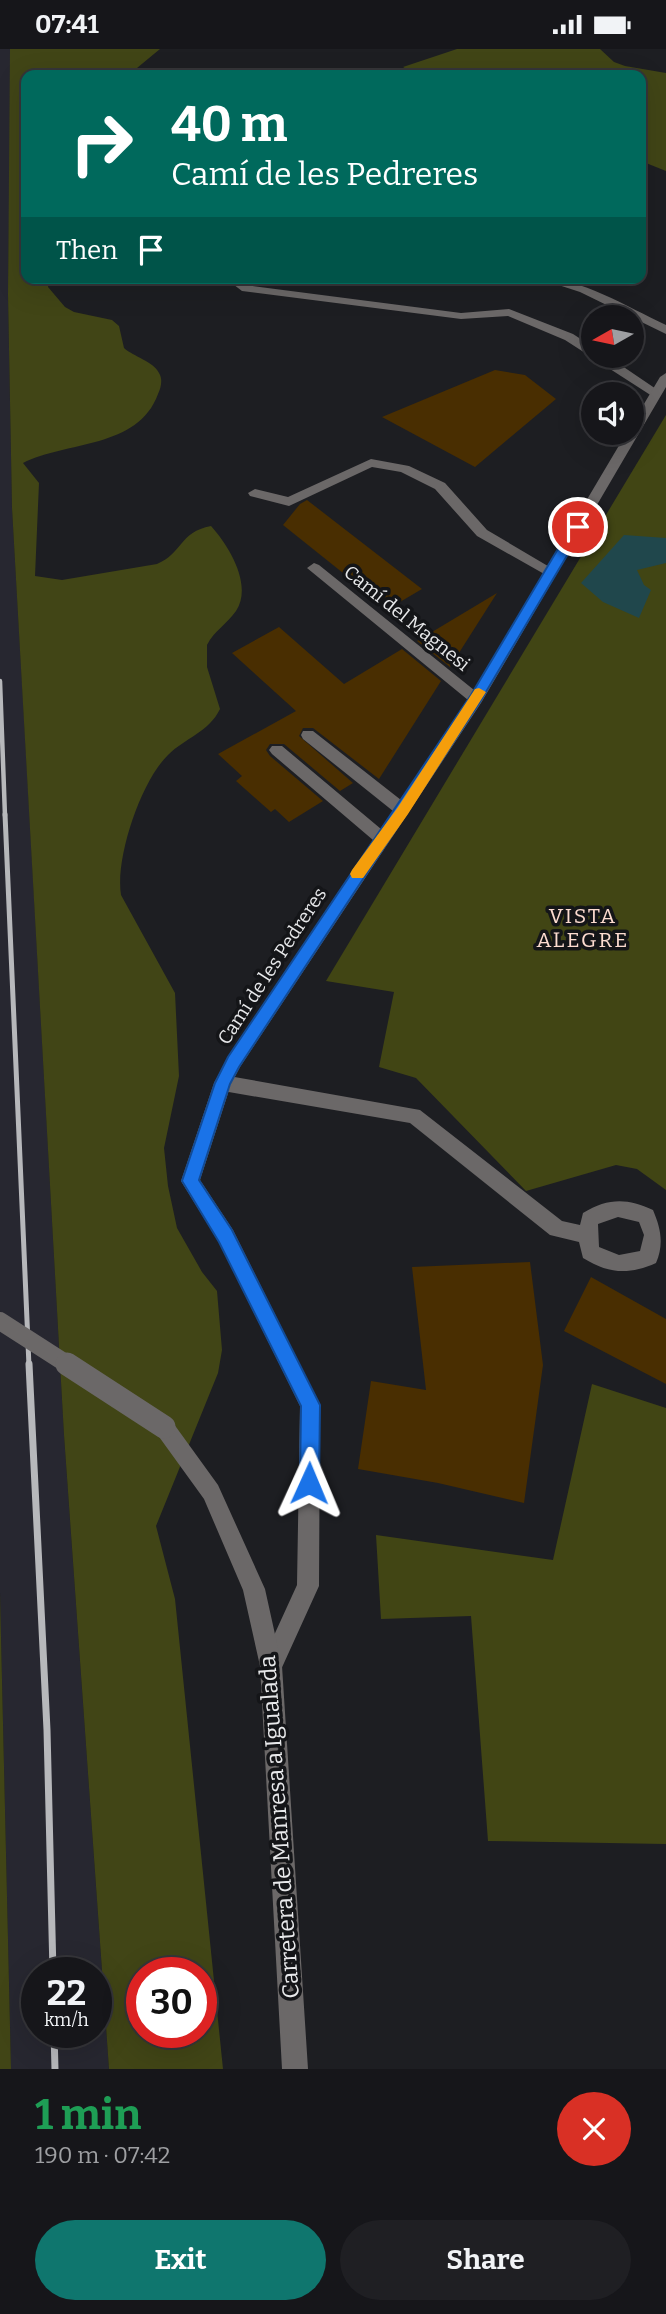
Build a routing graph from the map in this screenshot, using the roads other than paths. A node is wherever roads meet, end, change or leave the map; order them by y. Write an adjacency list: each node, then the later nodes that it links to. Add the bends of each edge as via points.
1 (237, 284): 4 (street, via 461,316 509,312)
2 (563, 284): 3 (street)
3 (666, 330)
4 (581, 344)
5 (618, 368): 7 (street)
6 (666, 377): 7 (street, Camí de les Pedreres)
7 (656, 393): 10 (street, Camí de les Pedreres)
8 (255, 493): 10 (street, via 289,502 371,463 404,469 440,486 482,533)
9 (314, 568): 11 (street, Camí del Magnesi)
10 (551, 572): 11 (street, Camí de les Pedreres)
11 (476, 699): 14 (street, Camí de les Pedreres)
12 (308, 736): 14 (street)
13 (277, 750): 15 (street)
14 (403, 810): 15 (street, Camí de les Pedreres)
15 (381, 838): 16 (street, Camí de les Pedreres)
16 (223, 1083): 17 (street, via 414,1116 557,1229); 19 (street, Camí de les Pedreres, via 191,1181 226,1236 310,1405 308,1586)
17 (587, 1235)
18 (0, 1321): 19 (street, Carretera de Manresa a Igualada, bridge, via 164,1427 211,1493 238,1553 254,1589)
19 (271, 1665): 20 (street, Carretera de Manresa a Igualada)
20 (295, 2069)

